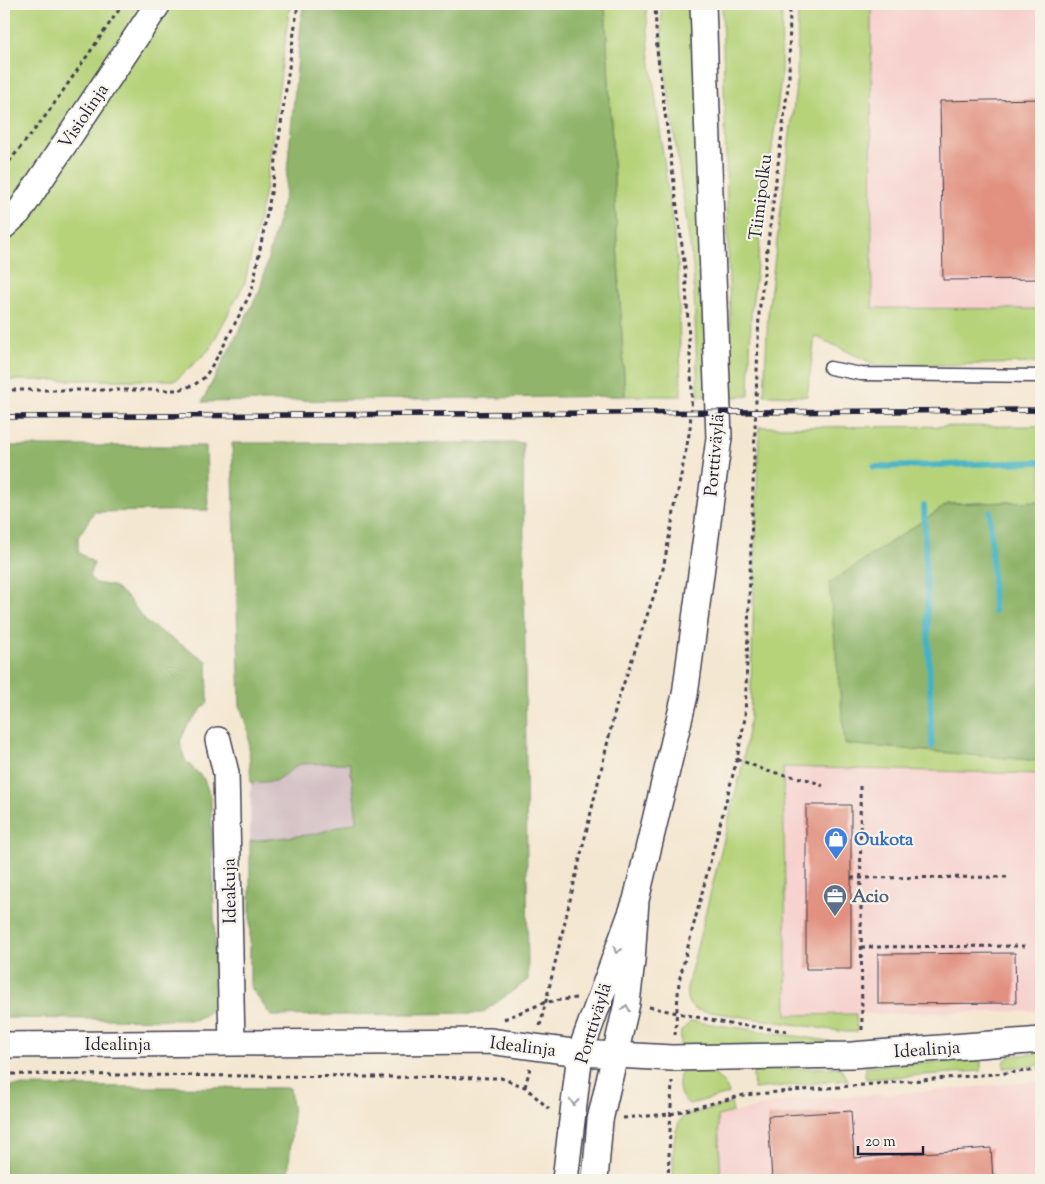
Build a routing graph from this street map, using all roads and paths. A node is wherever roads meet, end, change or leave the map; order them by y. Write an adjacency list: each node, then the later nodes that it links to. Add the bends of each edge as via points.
1 (123, 4): 7 (path, via 47,114)
2 (158, 4): 8 (street, Visiolinja, via 19,212)
3 (298, 4): 11 (path, via 272,188 252,290 205,377 178,390)
4 (655, 4): 23 (path, via 657,50 684,269 692,391 690,429 663,569 617,703)
5 (704, 4): 19 (street, Porttiväylä, via 719,438 684,695)
6 (790, 4): 13 (path, Tiimipolku, via 789,78 759,313 745,718)
7 (4, 168)
8 (4, 226)
9 (830, 368): 10 (lane, via 861,374)
10 (1041, 376)
11 (4, 390)
12 (218, 740): 30 (street, Ideakuja, via 226,773)
13 (738, 759): 14 (path, via 767,772 810,780); 25 (path, Tiimipolku, via 679,981)
14 (823, 786)
15 (860, 786): 18 (path)
16 (1009, 877): 18 (path)
17 (851, 878): 18 (path)
18 (861, 878): 21 (path)
19 (636, 900): 22 (street, Porttiväylä, one-way to 22); 24 (street, Porttiväylä)
20 (1028, 946): 21 (path)
21 (861, 947): 27 (path)
22 (599, 998): 23 (path, via 583,996); 33 (street, Porttiväylä)
23 (546, 1002): 29 (path, via 492,1023); 32 (path)
24 (627, 1003): 25 (path); 34 (street, Porttiväylä, one-way to 24)
25 (677, 1012): 26 (path, via 730,1024); 35 (path, Tiimipolku)
26 (794, 1032)
27 (862, 1034)
28 (1041, 1040): 35 (street, Idealinja, via 852,1055)
29 (488, 1041): 30 (street, Idealinja); 32 (street, Idealinja)
30 (232, 1043): 31 (street, Idealinja)
31 (4, 1045)
32 (535, 1046): 33 (street, Idealinja); 38 (path)
33 (580, 1053): 34 (street, Idealinja); 40 (street, Porttiväylä, one-way to 40)
34 (615, 1055): 35 (street, Idealinja); 41 (street, Porttiväylä)
35 (672, 1058): 39 (path, Tiimipolku)
36 (1041, 1070): 39 (path, via 744,1095)
37 (4, 1074): 38 (path, via 501,1078)
38 (525, 1087): 40 (path, via 554,1114)
39 (671, 1114): 41 (path); 44 (path, Tiimipolku)
40 (572, 1117): 42 (street, Porttiväylä)
41 (600, 1120): 43 (street, Porttiväylä)
42 (565, 1180)
43 (595, 1180)
44 (668, 1180)

